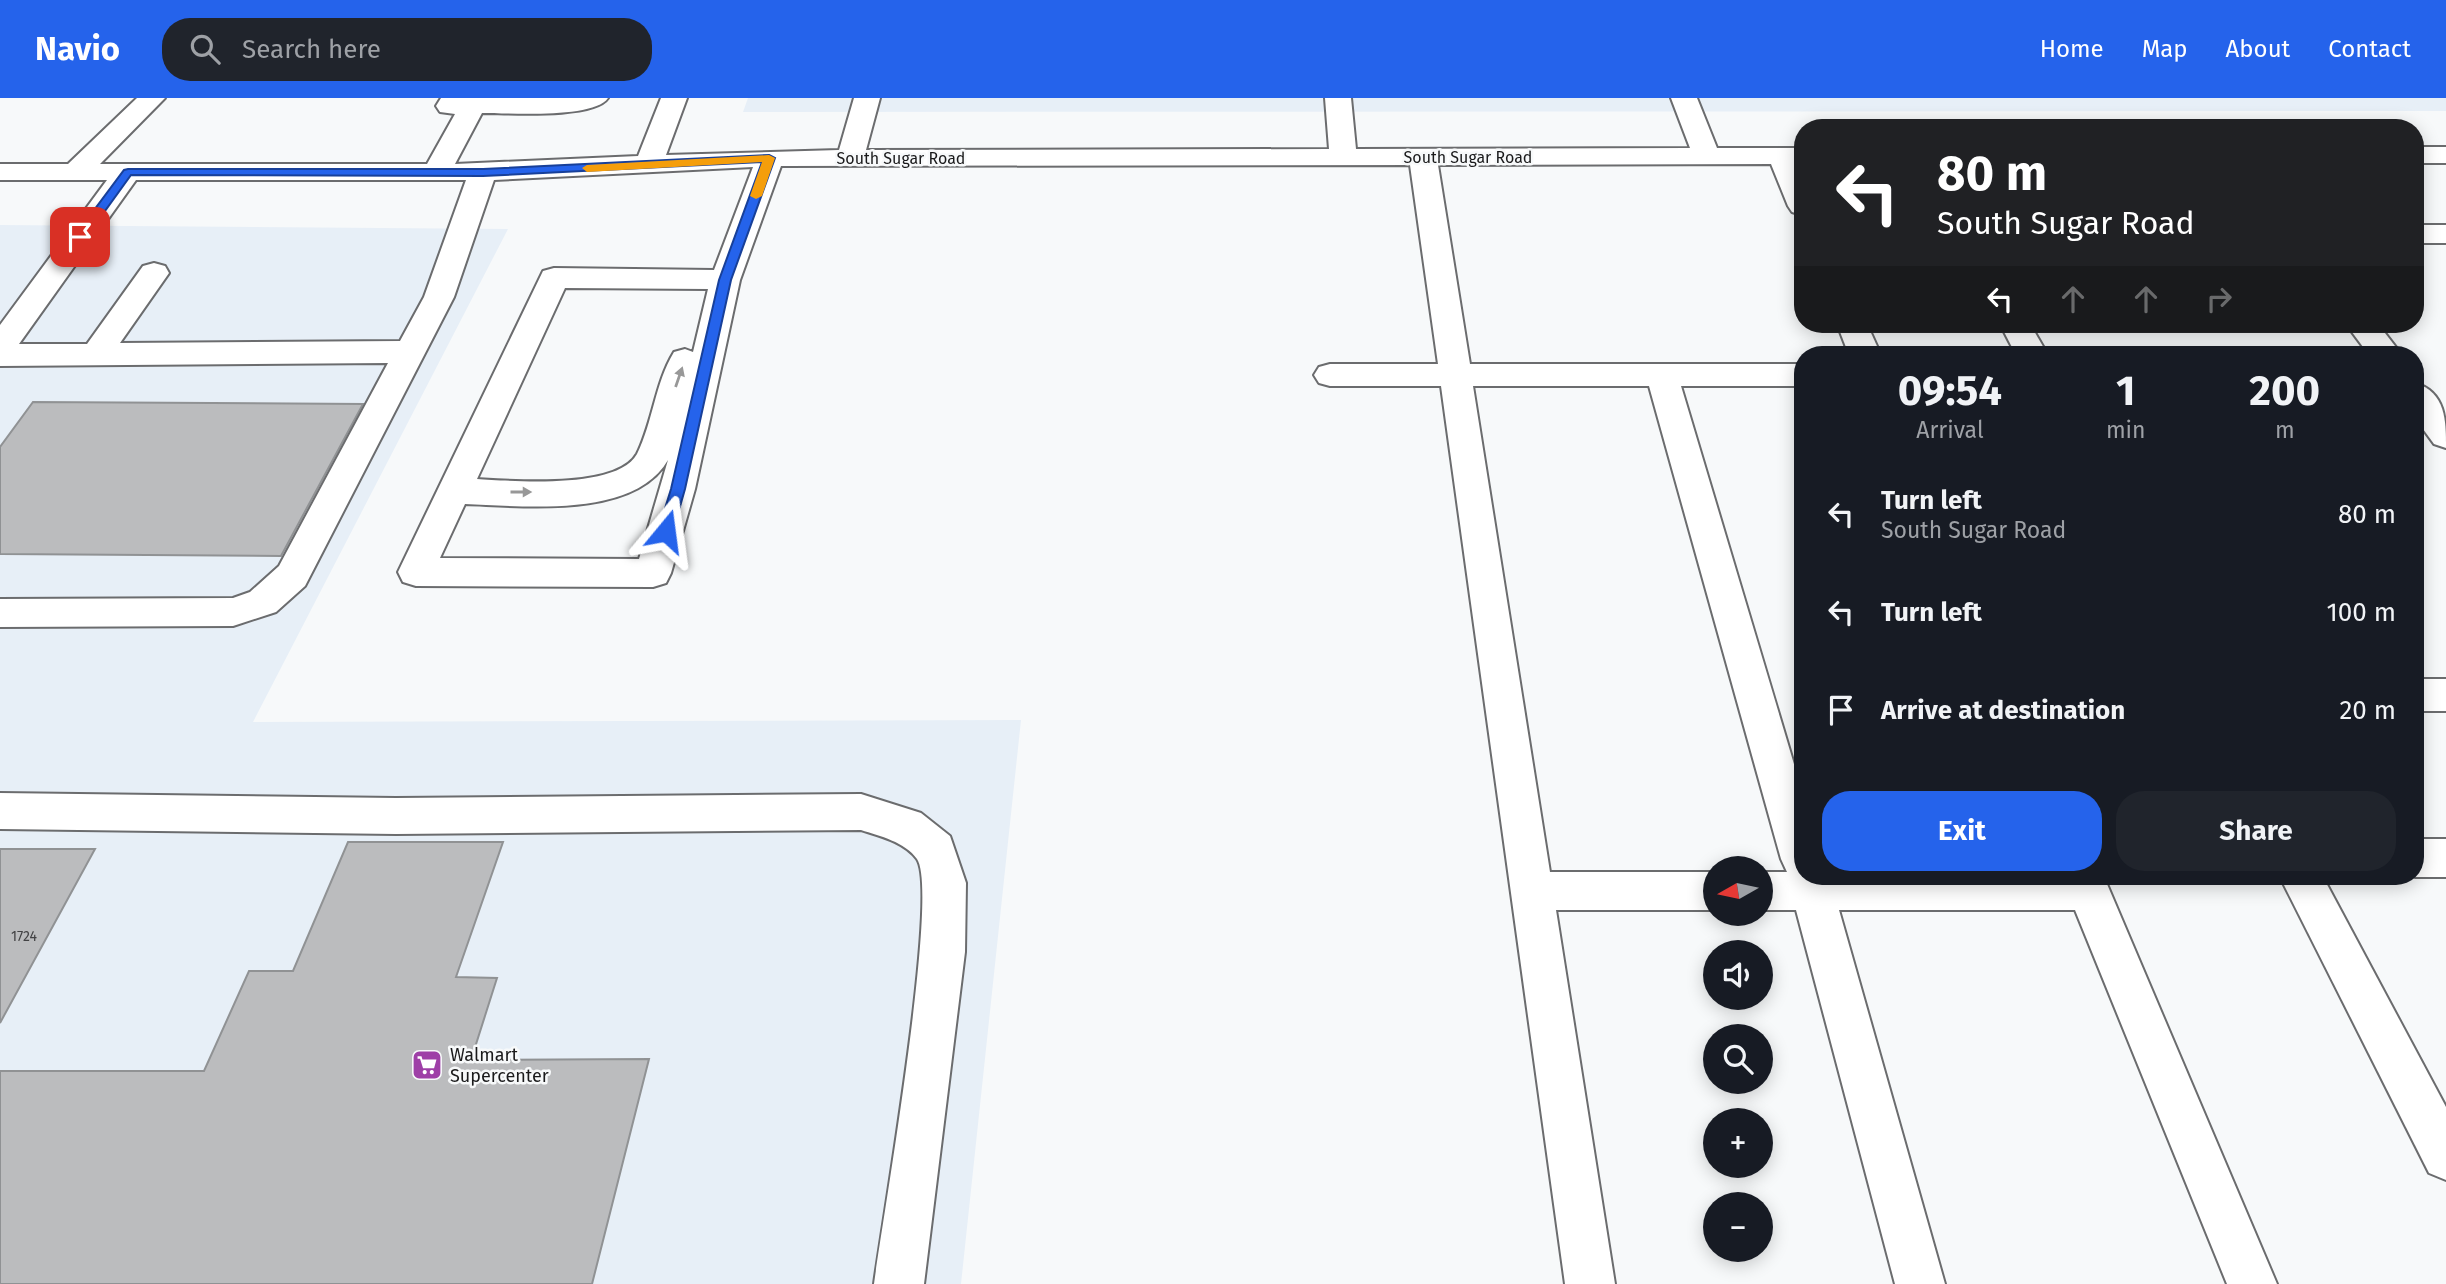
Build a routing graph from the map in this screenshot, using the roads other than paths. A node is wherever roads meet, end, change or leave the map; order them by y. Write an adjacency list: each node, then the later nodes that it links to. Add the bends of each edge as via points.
1 (152, 98): 18 (lane)
2 (595, 98): 7 (lane, via 583,103)
3 (674, 98): 16 (lane)
4 (867, 98): 15 (lane)
5 (1338, 98): 12 (lane)
6 (1684, 98): 10 (lane)
7 (463, 102): 20 (lane)
8 (2424, 155): 9 (lane)
9 (2446, 155)
10 (1707, 156): 11 (lane, South Sugar Road); 13 (lane, South Sugar Road)
11 (1792, 156)
12 (1343, 157): 13 (lane, South Sugar Road); 15 (lane, South Sugar Road)
13 (1423, 157): 31 (lane)
14 (769, 158): 15 (lane, South Sugar Road); 16 (lane, South Sugar Road); 25 (lane)
15 (849, 158)
16 (648, 166): 21 (lane, South Sugar Road)
17 (0, 172): 18 (lane, South Sugar Road)
18 (75, 172): 19 (lane, South Sugar Road)
19 (128, 172): 20 (lane, South Sugar Road); 26 (lane)
20 (436, 172): 21 (lane, South Sugar Road)
21 (483, 173): 27 (lane, via 439,297)
22 (2424, 234): 23 (lane)
23 (2446, 234)
24 (155, 273): 29 (lane)
25 (725, 280): 36 (lane, one-way to 25, via 579,492 621,484 648,466 696,330); 36 (lane, via 554,278); 36 (lane, via 678,489 653,573 416,572)
26 (0, 347)
27 (410, 352): 29 (lane); 37 (lane, via 292,576 263,602 233,612)
28 (0, 355): 29 (lane)
29 (95, 355)
30 (1330, 375): 31 (lane)
31 (1455, 375): 32 (lane); 49 (lane)
32 (1662, 375): 33 (lane); 41 (lane)
33 (1794, 375)
34 (2424, 406): 35 (lane)
35 (2446, 436)
36 (453, 491)
37 (0, 613)
38 (2424, 695): 39 (lane)
39 (2446, 695)
40 (0, 811): 52 (lane, via 396,816 861,812 906,825 935,849 945,897 943,952)
41 (1794, 831)
42 (2424, 858): 43 (lane)
43 (2446, 858)
44 (1794, 880): 48 (lane)
45 (1809, 885): 54 (lane)
46 (2086, 885): 55 (lane)
47 (2305, 885): 51 (lane)
48 (1773, 887)
49 (1532, 891): 50 (lane); 53 (lane)
50 (1703, 891)
51 (2446, 1156)
52 (900, 1284)
53 (1590, 1284)
54 (1920, 1284)
55 (2252, 1284)

